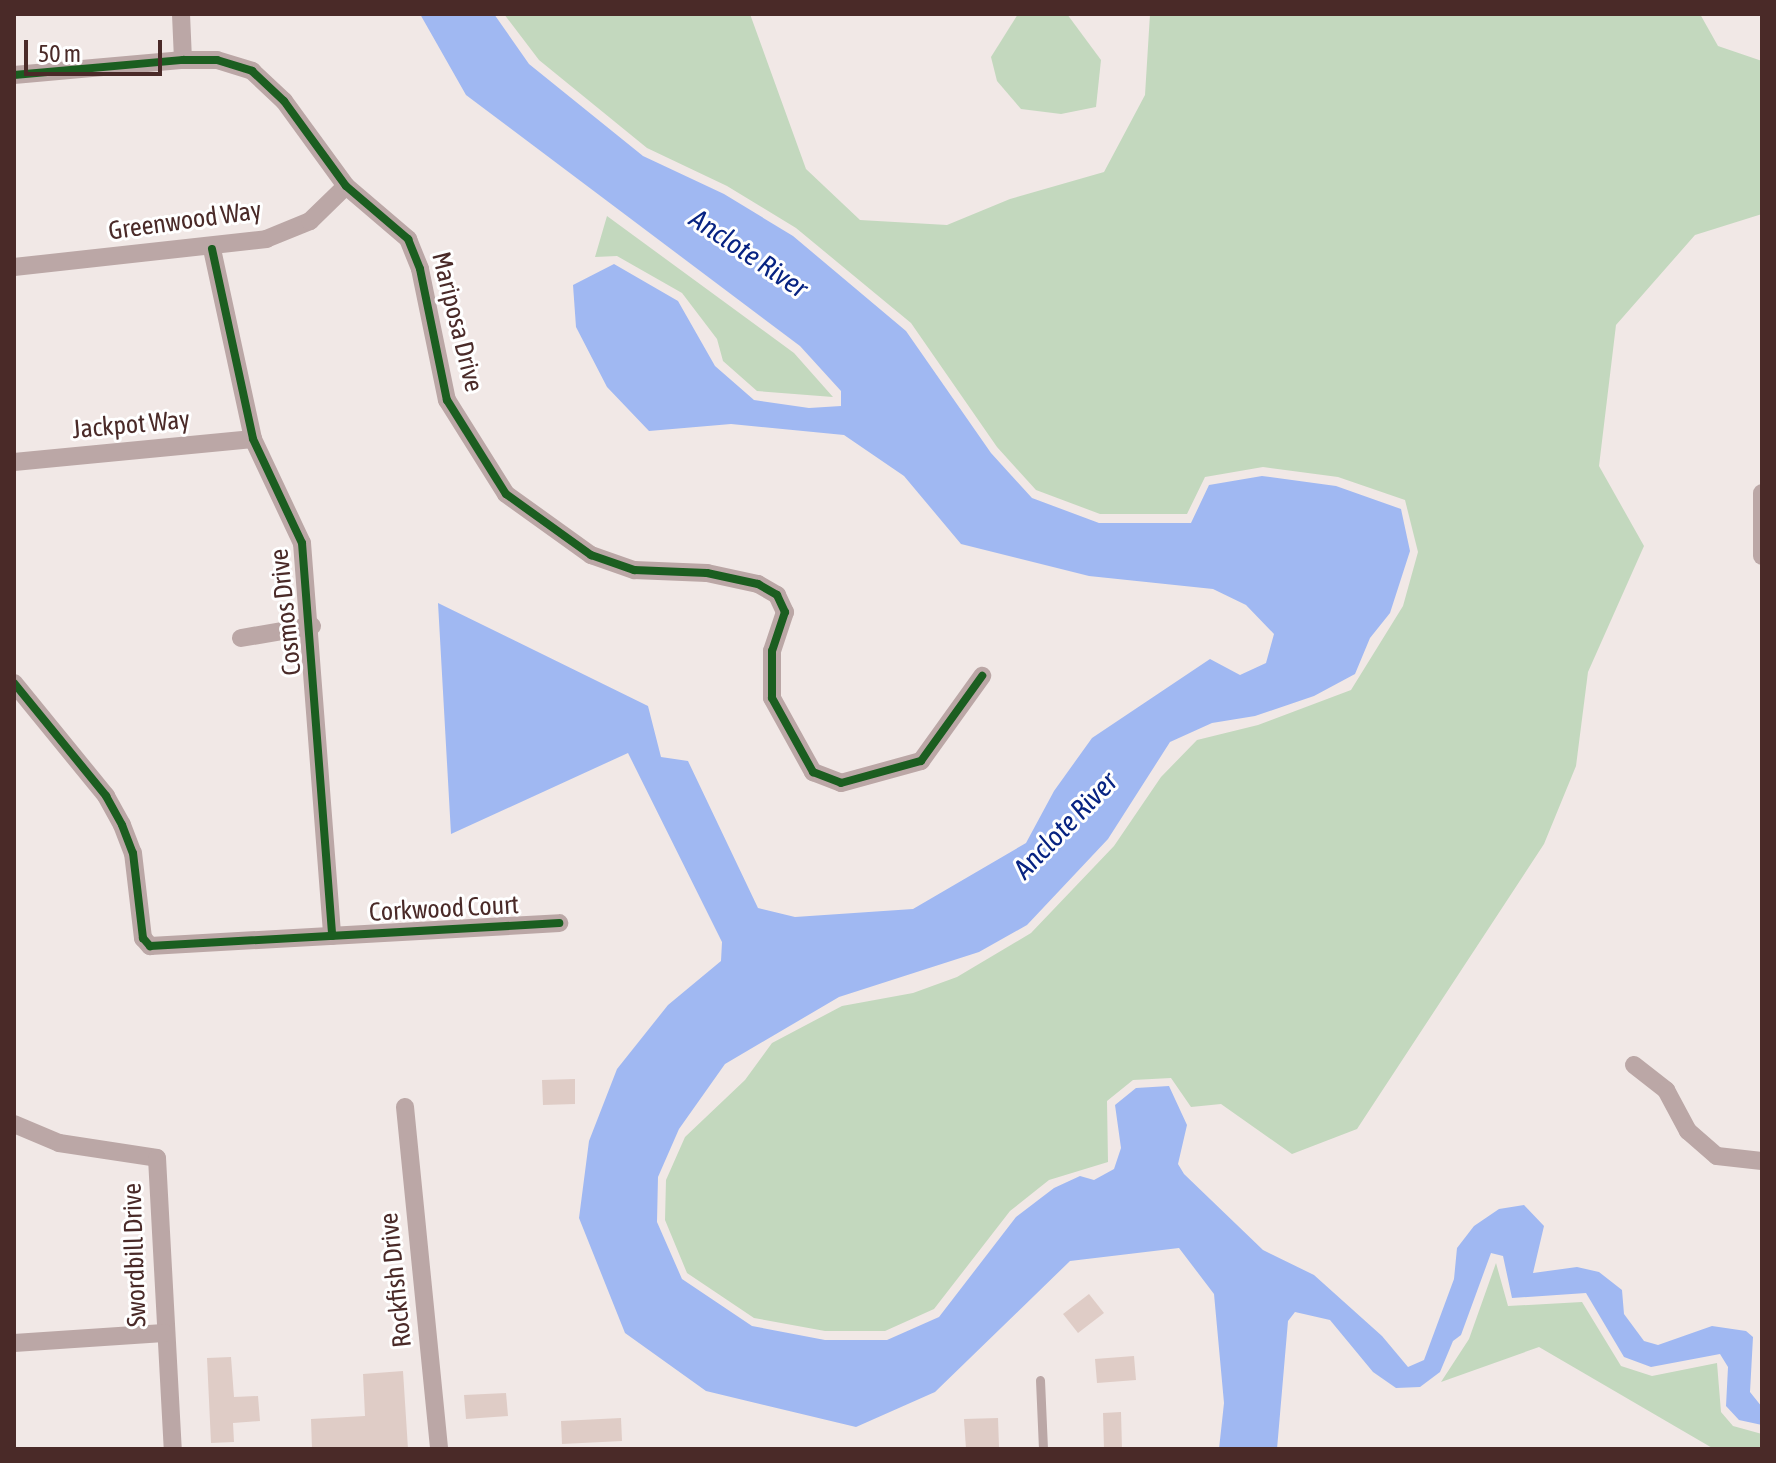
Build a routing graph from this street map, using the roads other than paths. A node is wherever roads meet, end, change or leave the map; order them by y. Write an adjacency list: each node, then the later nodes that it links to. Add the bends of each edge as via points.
1 (181, 14): 2 (street)
2 (183, 60): 3 (street, Mariposa Drive); 4 (street, Mariposa Drive, via 217,60 252,71 284,101)
3 (14, 75)
4 (346, 186): 5 (street, Greenwood Way, via 310,221 266,239); 13 (street, Mariposa Drive, via 408,239 420,269 447,400 506,494 591,555 634,570 707,573 758,584 777,595 785,612 768,679 781,717 813,772 841,783 921,761)
5 (212, 249): 6 (street, Greenwood Way); 7 (street, Cosmos Drive)
6 (14, 267)
7 (253, 439): 8 (street, Jackpot Way); 11 (street, Cosmos Drive, via 302,543)
8 (14, 462)
9 (1762, 493): 10 (street)
10 (1762, 556)
11 (312, 626): 12 (street); 16 (street, Cosmos Drive)
12 (241, 638)
13 (982, 676)
14 (14, 683): 16 (street, Corkwood Court, via 106,796 122,825 133,853 143,938 160,948)
15 (559, 923): 16 (street, Corkwood Court)
16 (332, 936)
17 (1634, 1065): 20 (street, via 1666,1090 1688,1131 1717,1156)
18 (405, 1107): 25 (street, Rockfish Drive)
19 (14, 1124): 21 (street, Swordbill Drive, via 59,1143 157,1158)
20 (1762, 1161)
21 (164, 1333): 22 (street); 24 (street, Swordbill Drive)
22 (14, 1343)
23 (1040, 1380): 26 (lane)
24 (173, 1449)
25 (439, 1449)
26 (1043, 1449)

